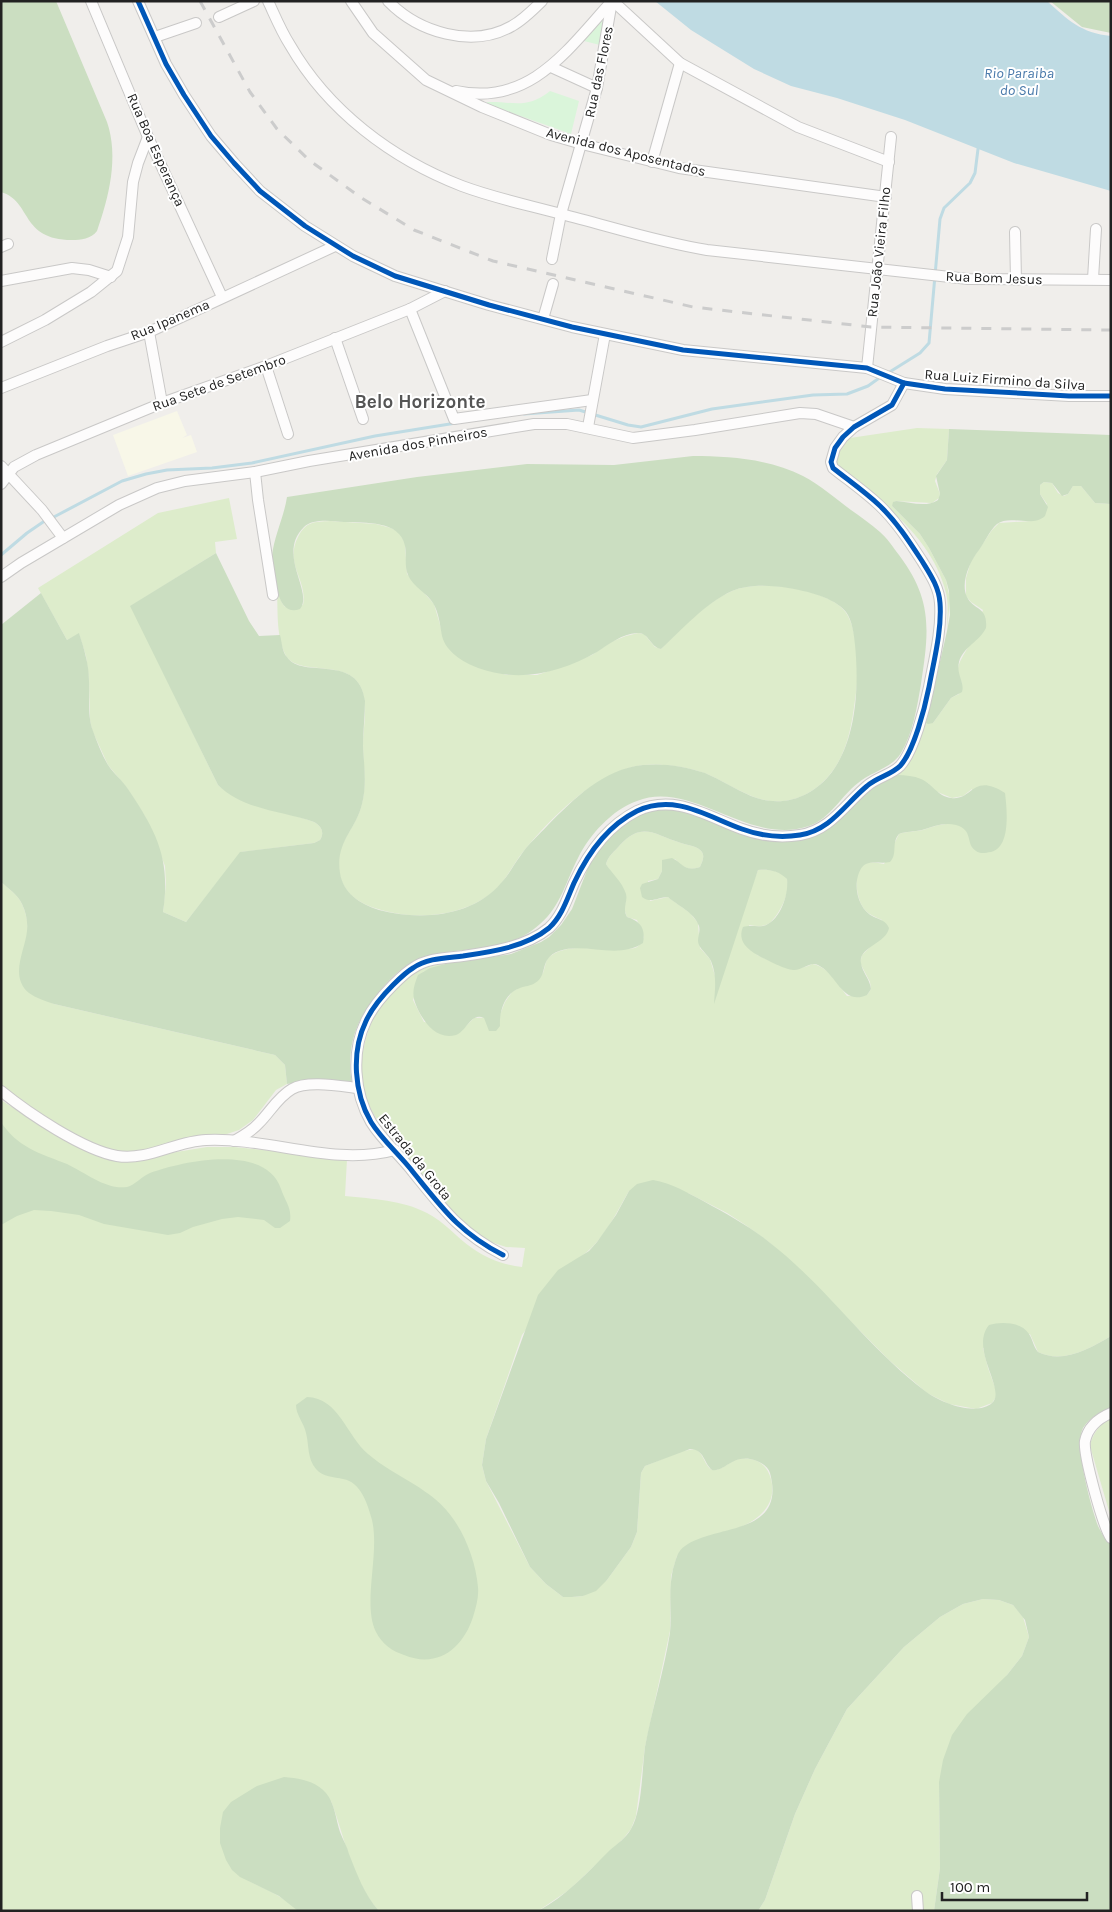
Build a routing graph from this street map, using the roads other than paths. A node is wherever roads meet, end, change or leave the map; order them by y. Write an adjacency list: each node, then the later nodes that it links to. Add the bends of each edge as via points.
1 (91, 1): 16 (street, Rua Boa Esperança)
2 (138, 1): 11 (street, Rua Luiz Firmino da Silva)
3 (254, 1): 9 (street)
4 (268, 1): 22 (street, Rua Bom Jesus, via 290,46 334,104 385,146 460,185)
5 (351, 1): 14 (street, Avenida dos Aposentados, via 383,44 417,74)
6 (388, 1): 7 (street, via 403,15 423,26 445,34 482,36 511,27)
7 (542, 1)
8 (612, 1): 12 (street); 13 (street); 15 (street, Rua das Flores)
9 (219, 17)
10 (196, 23): 11 (street)
11 (155, 37): 25 (street, Rua Luiz Firmino da Silva, via 184,95 222,150 266,196)
12 (680, 63): 19 (street); 20 (street, via 798,127)
13 (551, 67): 14 (street, via 520,86 499,92 471,93); 15 (street)
14 (439, 87): 18 (street, Avenida dos Aposentados, via 527,126)
15 (597, 88): 18 (street, Rua das Flores)
16 (148, 137): 28 (street, via 133,182 130,221 122,258); 35 (street, Rua Boa Esperança)
17 (892, 137): 20 (street, Rua João Vieira Filho)
18 (582, 144): 19 (street, Avenida dos Aposentados); 22 (street, Rua das Flores)
19 (652, 162): 21 (street, Avenida dos Aposentados, via 706,173)
20 (889, 162): 21 (street, Rua João Vieira Filho)
21 (886, 197): 27 (street, Rua João Vieira Filho)
22 (561, 214): 26 (street, Rua das Flores); 27 (street, Rua Bom Jesus, via 688,247)
23 (1096, 229): 29 (street)
24 (1015, 232): 30 (street)
25 (336, 246): 34 (street, Rua Luiz Firmino da Silva, via 395,276); 35 (street, Rua Ipanema)
26 (552, 259)
27 (877, 269): 30 (street, Rua Bom Jesus); 43 (street, Rua João Vieira Filho)
28 (110, 278): 32 (street, via 72,268); 41 (street, via 45,320)
29 (1093, 279): 30 (street, Rua Bom Jesus); 31 (street, Rua Bom Jesus)
30 (1016, 280)
31 (1111, 280)
32 (1, 282)
33 (552, 284): 37 (street)
34 (445, 291): 36 (street, Rua Sete de Setembro); 37 (street, Rua Luiz Firmino da Silva)
35 (222, 297): 38 (street, Rua Ipanema)
36 (410, 309): 40 (street, Rua Sete de Setembro); 48 (street, via 454,418)
37 (543, 319): 39 (street, Rua Luiz Firmino da Silva)
38 (149, 332): 45 (street, Rua Ipanema); 47 (street)
39 (605, 334): 43 (street, Rua Luiz Firmino da Silva, via 683,350); 48 (street)
40 (336, 338): 42 (street, Rua Sete de Setembro); 49 (street)
41 (1, 342)
42 (266, 366): 47 (street, Rua Sete de Setembro); 52 (street)
43 (869, 369): 44 (street, Rua Luiz Firmino da Silva)
44 (901, 382): 46 (street, Rua Luiz Firmino da Silva, via 967,391); 51 (street, via 892,405)
45 (1, 388)
46 (1111, 396)
47 (162, 403): 53 (street, Rua Sete de Setembro)
48 (592, 404): 50 (street)
49 (363, 420)
50 (588, 424): 51 (street, Avenida dos Pinheiros, via 633,438 800,413 816,414); 54 (street, Avenida dos Pinheiros, via 534,424)
51 (854, 427): 59 (street, Estrada da Grota, via 835,448 832,466 877,503 898,526 932,578 940,604 928,691 914,740 900,766 869,784 824,827 797,836 758,834 676,805 659,804 636,812 599,841 558,918 538,936 506,948 424,963 397,981 371,1012 361,1033)
52 (288, 434)
53 (5, 470): 55 (street, Rua Sete de Setembro); 56 (street)
54 (256, 472): 56 (street, Avenida dos Pinheiros, via 157,488 119,505); 58 (street)
55 (1, 484)
56 (64, 538): 57 (street, Avenida dos Pinheiros)
57 (1, 577)
58 (273, 595)
59 (358, 1088): 61 (street, via 322,1085 292,1089 254,1128); 62 (street, Estrada da Grota, via 376,1130)
60 (1, 1091): 61 (street, via 77,1141 118,1156 151,1154 195,1141)
61 (234, 1141): 62 (street, via 343,1155)
62 (395, 1150): 63 (street, Estrada da Grota, via 460,1228)
63 (503, 1255)
64 (1111, 1413): 65 (street, via 1096,1422 1085,1442 1104,1525)
65 (1111, 1538)
66 (917, 1896): 67 (street)
67 (918, 1911)

